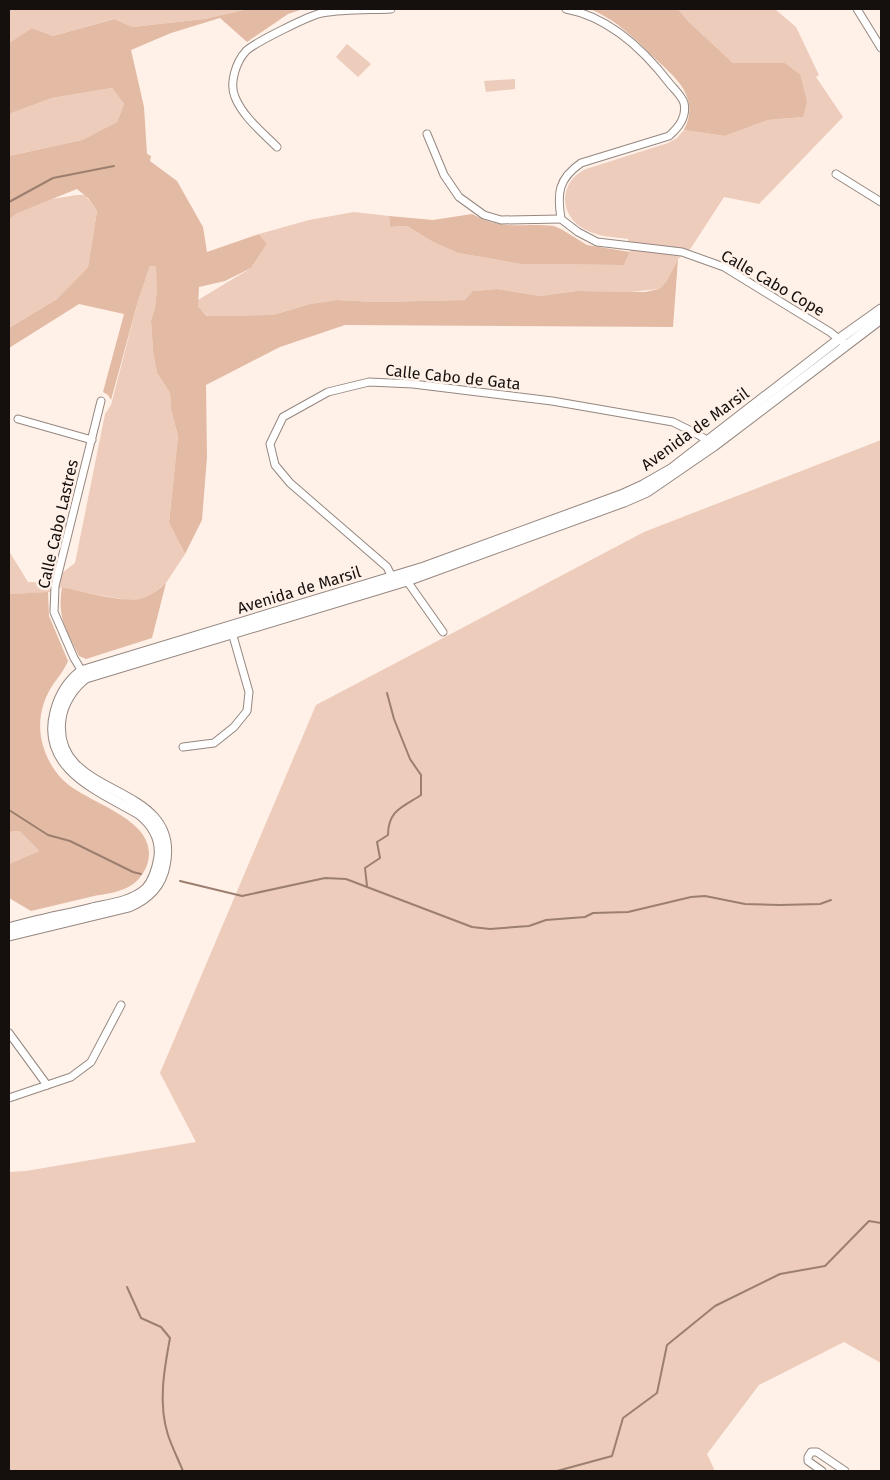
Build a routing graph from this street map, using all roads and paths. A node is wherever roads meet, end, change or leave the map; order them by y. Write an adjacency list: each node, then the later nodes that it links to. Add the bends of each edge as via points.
1 (391, 9): 6 (street, via 320,13 247,50 236,68 235,97)
2 (566, 9): 9 (street, via 582,12 630,40 684,102 684,115 679,127 669,136 574,168 560,186 558,203)
3 (857, 9): 4 (street)
4 (881, 48)
5 (427, 134): 9 (street, via 444,175 459,197 484,215 501,220)
6 (277, 147)
7 (836, 174): 8 (street)
8 (881, 202)
9 (561, 219): 12 (street, Calle Cabo Cope, via 597,242 682,252 724,267)
10 (881, 309): 12 (street, Avenida de Marsil)
11 (881, 319): 12 (street, Avenida de Marsil)
12 (842, 342): 16 (street, Avenida de Marsil)
13 (102, 401): 15 (street, Calle Cabo Lastres)
14 (18, 419): 15 (street)
15 (92, 440): 21 (street, Calle Cabo Lastres, via 56,586 54,612)
16 (711, 444): 17 (street, Avenida de Marsil, via 621,496); 17 (street, Calle Cabo de Gata, via 673,422 552,401 378,382 328,392 283,417 270,444 275,465 290,483 387,567); 18 (street, Avenida de Marsil, via 647,492)
17 (392, 577): 19 (street, Avenida de Marsil)
18 (408, 581): 19 (street, Avenida de Marsil); 20 (street)
19 (231, 631): 21 (street, Avenida de Marsil); 22 (street, via 249,692 247,711 214,743)
20 (443, 632)
21 (84, 675): 23 (street, Avenida de Marsil, via 74,677 57,704 52,729 54,742 68,769 83,782 147,820 158,839 158,866 151,883 126,900); 24 (street, via 61,717 62,740 74,764 87,776 153,815 165,837 165,868 157,887 129,907)
22 (182, 747)
23 (9, 928)
24 (9, 936)
25 (121, 1005): 27 (street, via 91,1062 71,1077)
26 (9, 1033): 27 (street)
27 (47, 1085): 28 (street)
28 (9, 1098)
29 (822, 1471): 30 (street, via 808,1461 811,1452 817,1452)
30 (845, 1471)

